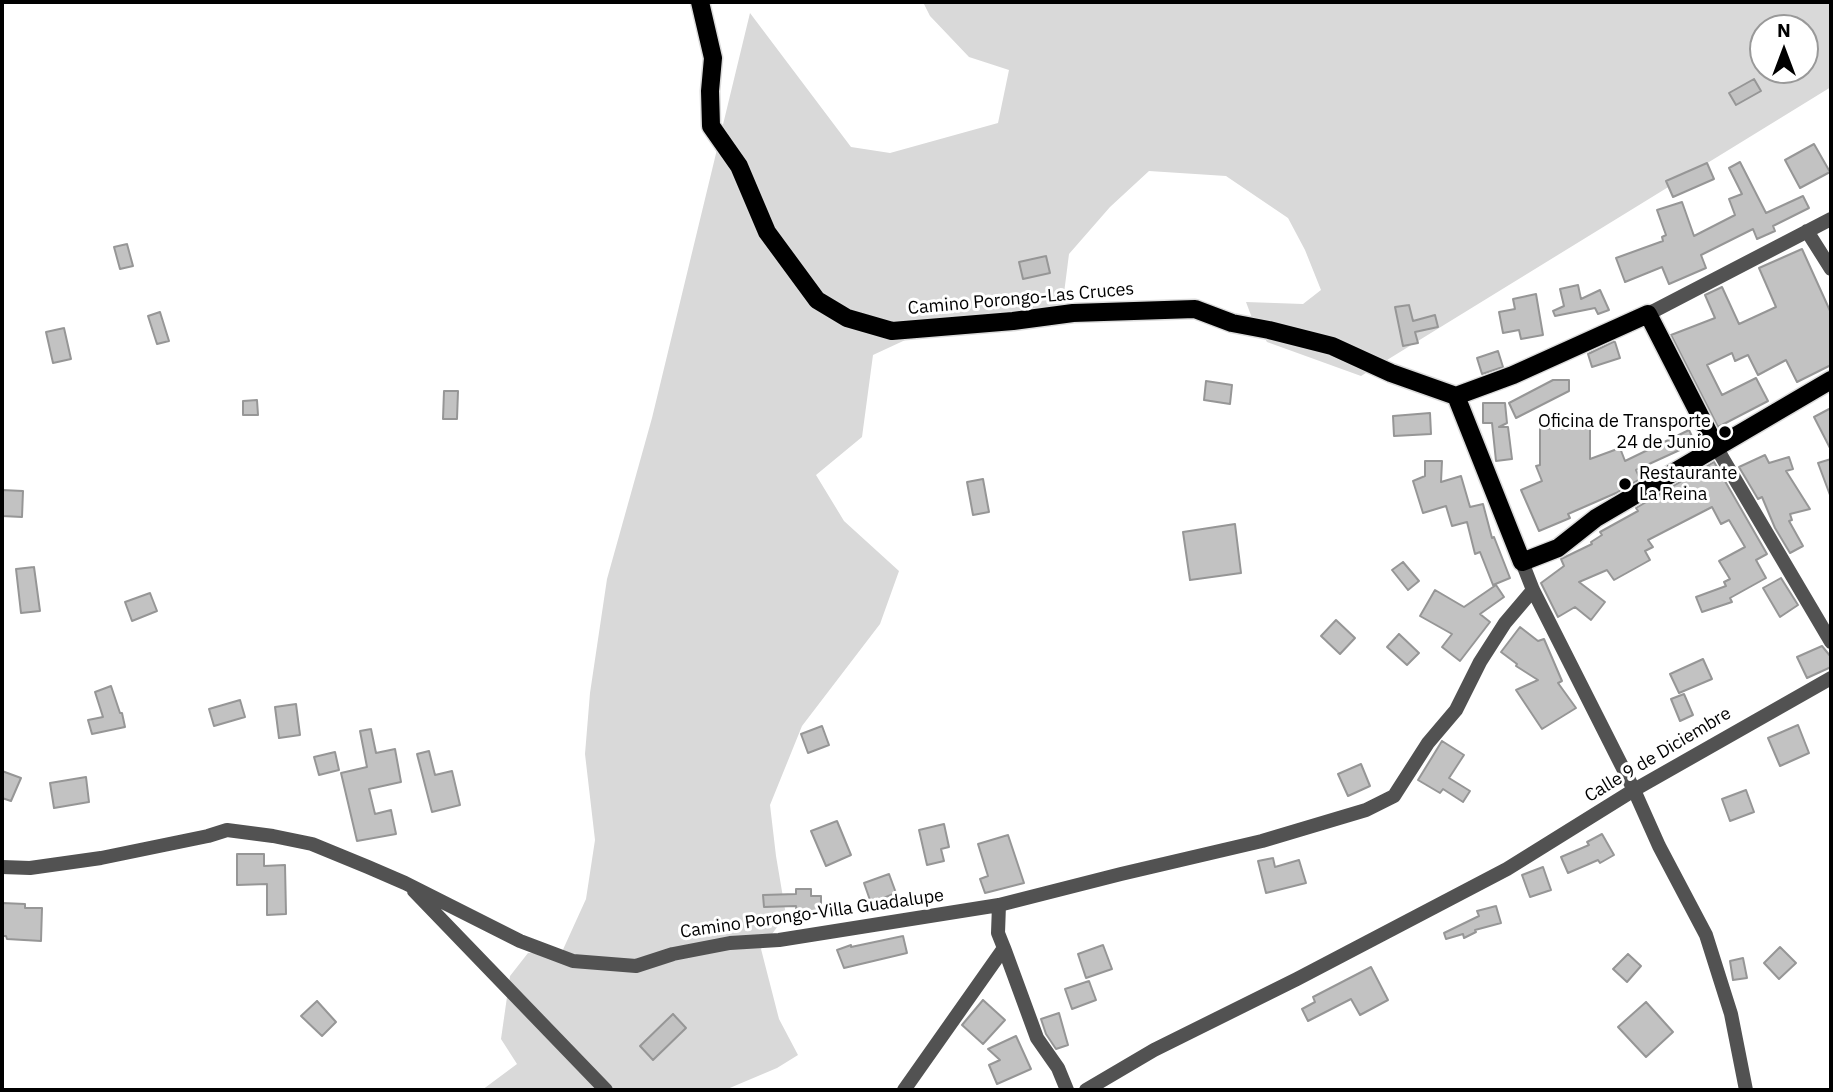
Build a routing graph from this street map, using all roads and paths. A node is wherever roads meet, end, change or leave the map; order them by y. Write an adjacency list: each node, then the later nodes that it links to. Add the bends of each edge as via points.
1 (701, 2): 7 (main road, Camino Porongo-Las Cruces, via 713,58 711,126 739,166 766,232 817,300 847,318 892,331 1073,313 1195,309 1232,323 1332,346)
2 (1831, 219): 3 (street)
3 (1807, 231): 4 (street); 5 (street)
4 (1831, 269)
5 (1648, 314): 7 (main road); 8 (main road)
6 (1831, 380): 8 (main road)
7 (1457, 396): 9 (main road)
8 (1716, 447): 9 (main road, via 1596,518 1558,548); 11 (street)
9 (1522, 562): 10 (street)
10 (1533, 590): 13 (street); 16 (street, Camino Porongo-Villa Guadalupe, via 1505,623 1455,710 1394,796 1366,810 1262,841)
11 (1831, 642)
12 (1831, 678): 13 (street, Calle 9 de Diciembre)
13 (1634, 790): 21 (street, Calle 9 de Diciembre, via 1507,869 1154,1050); 22 (street, via 1706,935 1731,1014)
14 (2, 867): 15 (street, Camino Porongo-Villa Guadalupe, via 30,868 101,858 227,830 312,844)
15 (405, 883): 16 (street, Camino Porongo-Villa Guadalupe, via 484,924 573,961 636,966 730,943 779,940); 18 (street)
16 (999, 905): 17 (street, via 998,933)
17 (1004, 948): 19 (street); 20 (street, via 1037,1038)
18 (606, 1090)
19 (904, 1090)
20 (1067, 1090)
21 (1086, 1090)
22 (1746, 1090)

